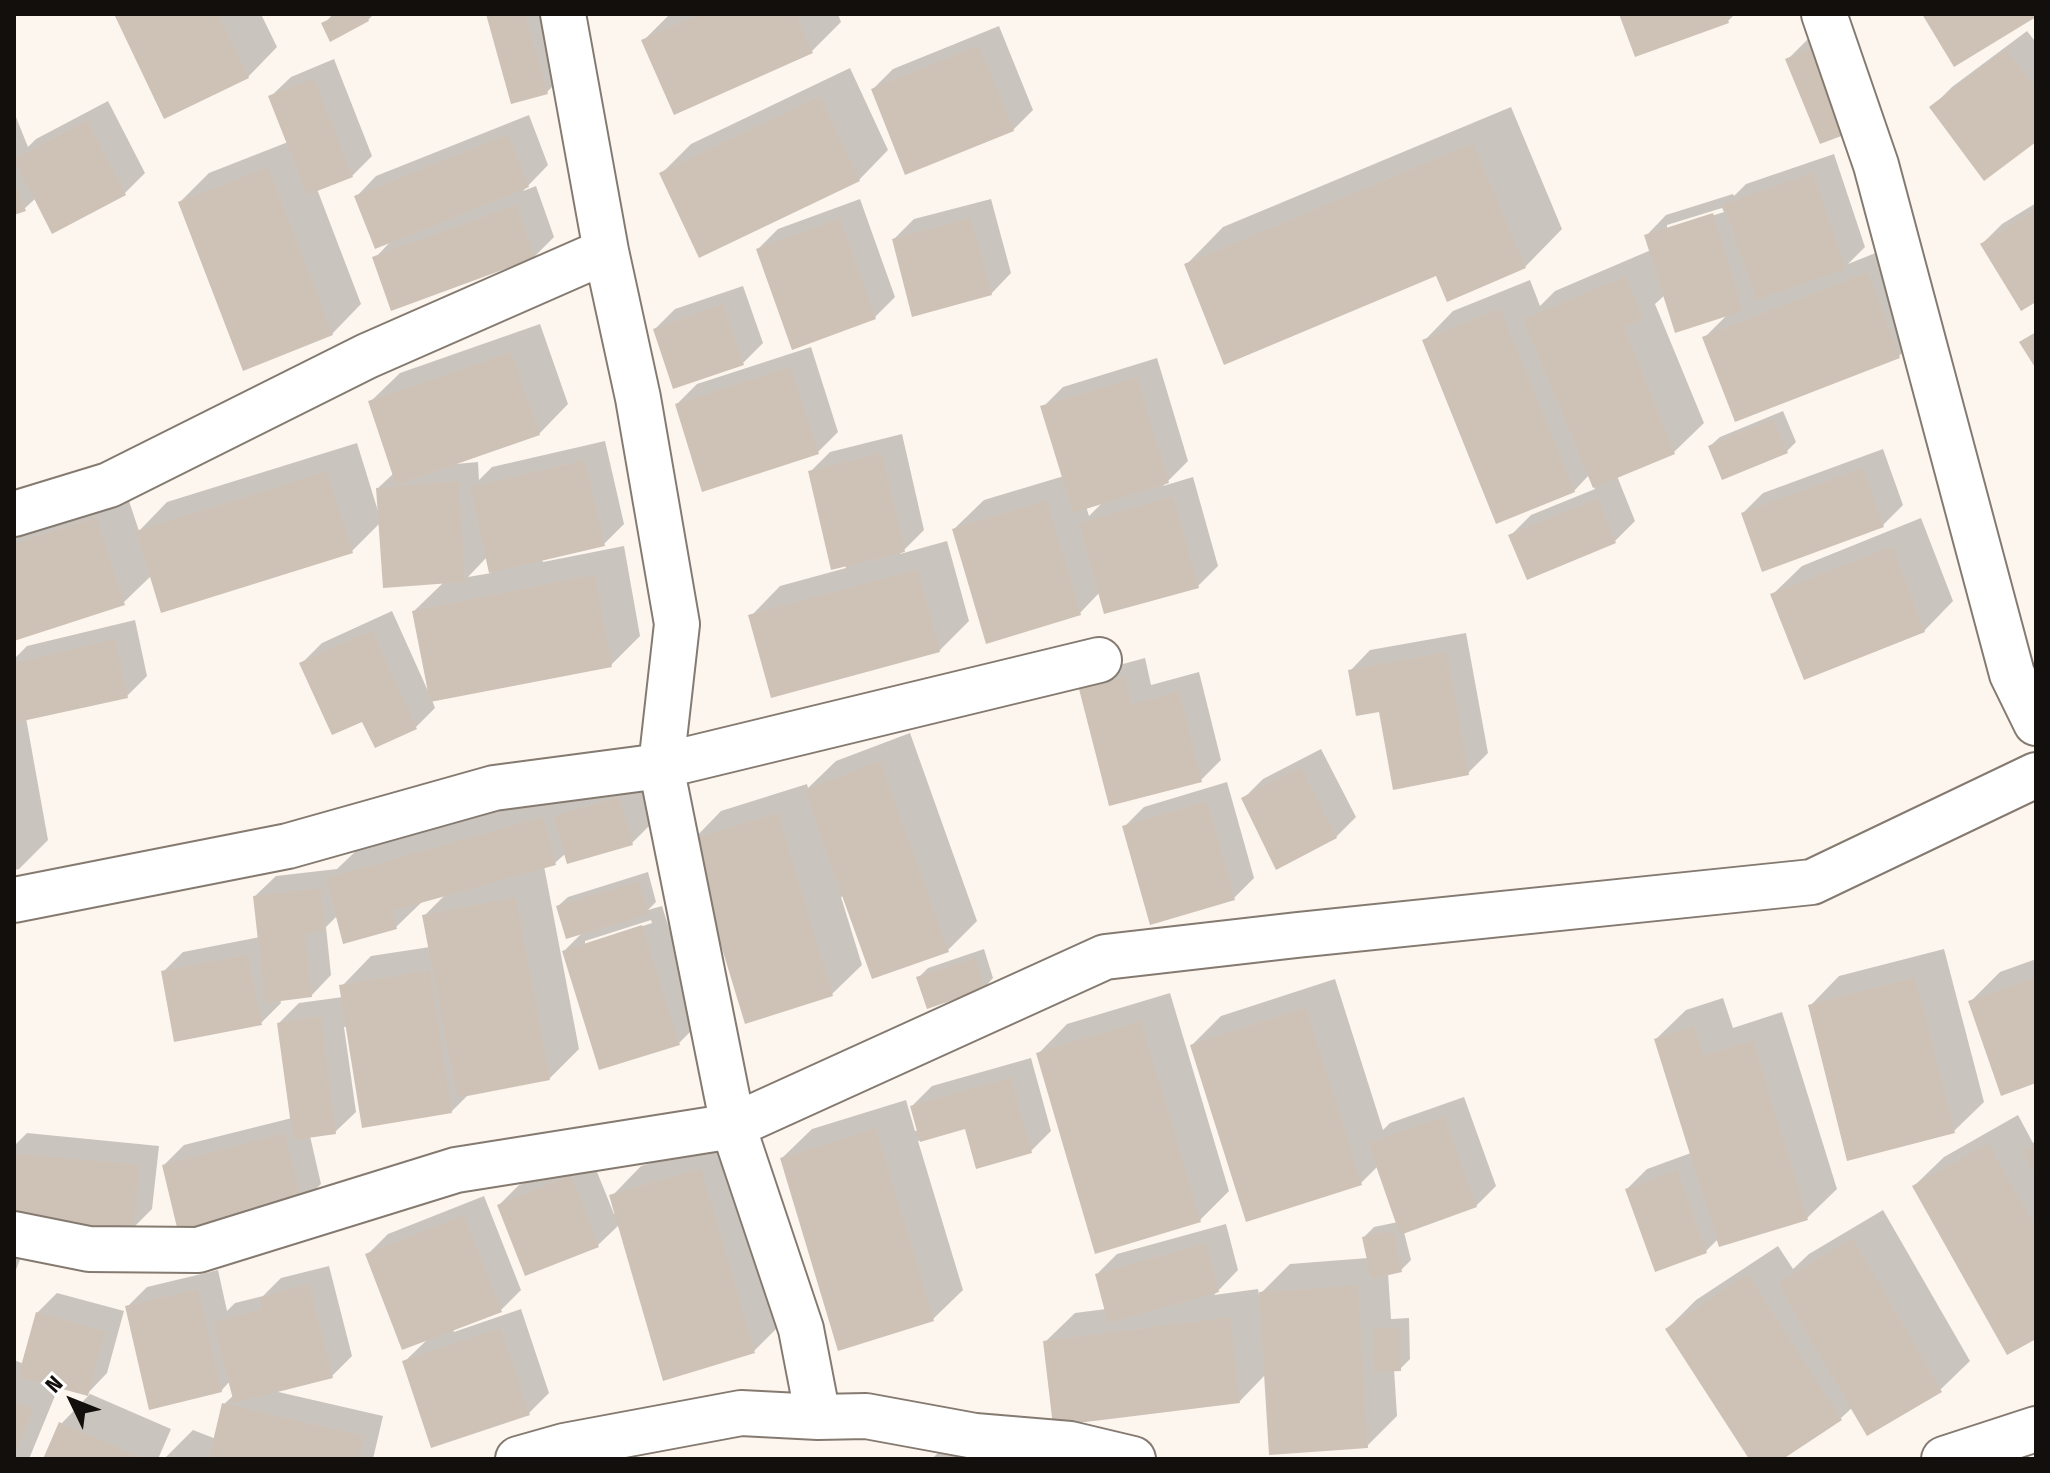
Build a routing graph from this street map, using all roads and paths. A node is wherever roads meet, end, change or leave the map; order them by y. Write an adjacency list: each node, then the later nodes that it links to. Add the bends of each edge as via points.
1 (563, 14): 3 (street)
2 (1824, 14): 6 (street, via 1876,165 2012,674)
3 (606, 251): 4 (street, via 367,356 109,485); 7 (street, via 677,624)
4 (14, 514)
5 (1099, 660): 7 (street)
6 (2036, 723)
7 (661, 766): 9 (street, via 494,788 288,846); 10 (street)
8 (2036, 775): 10 (street, via 1812,882 1105,957)
9 (14, 900)
10 (733, 1126): 11 (street, via 456,1170 198,1250 89,1249); 12 (street, via 801,1329)
11 (14, 1234)
12 (818, 1417): 14 (street, via 741,1413); 15 (street, via 866,1416 975,1436 1070,1444)
13 (2036, 1429): 16 (street)
14 (518, 1459)
15 (1133, 1459)
16 (1944, 1459)

